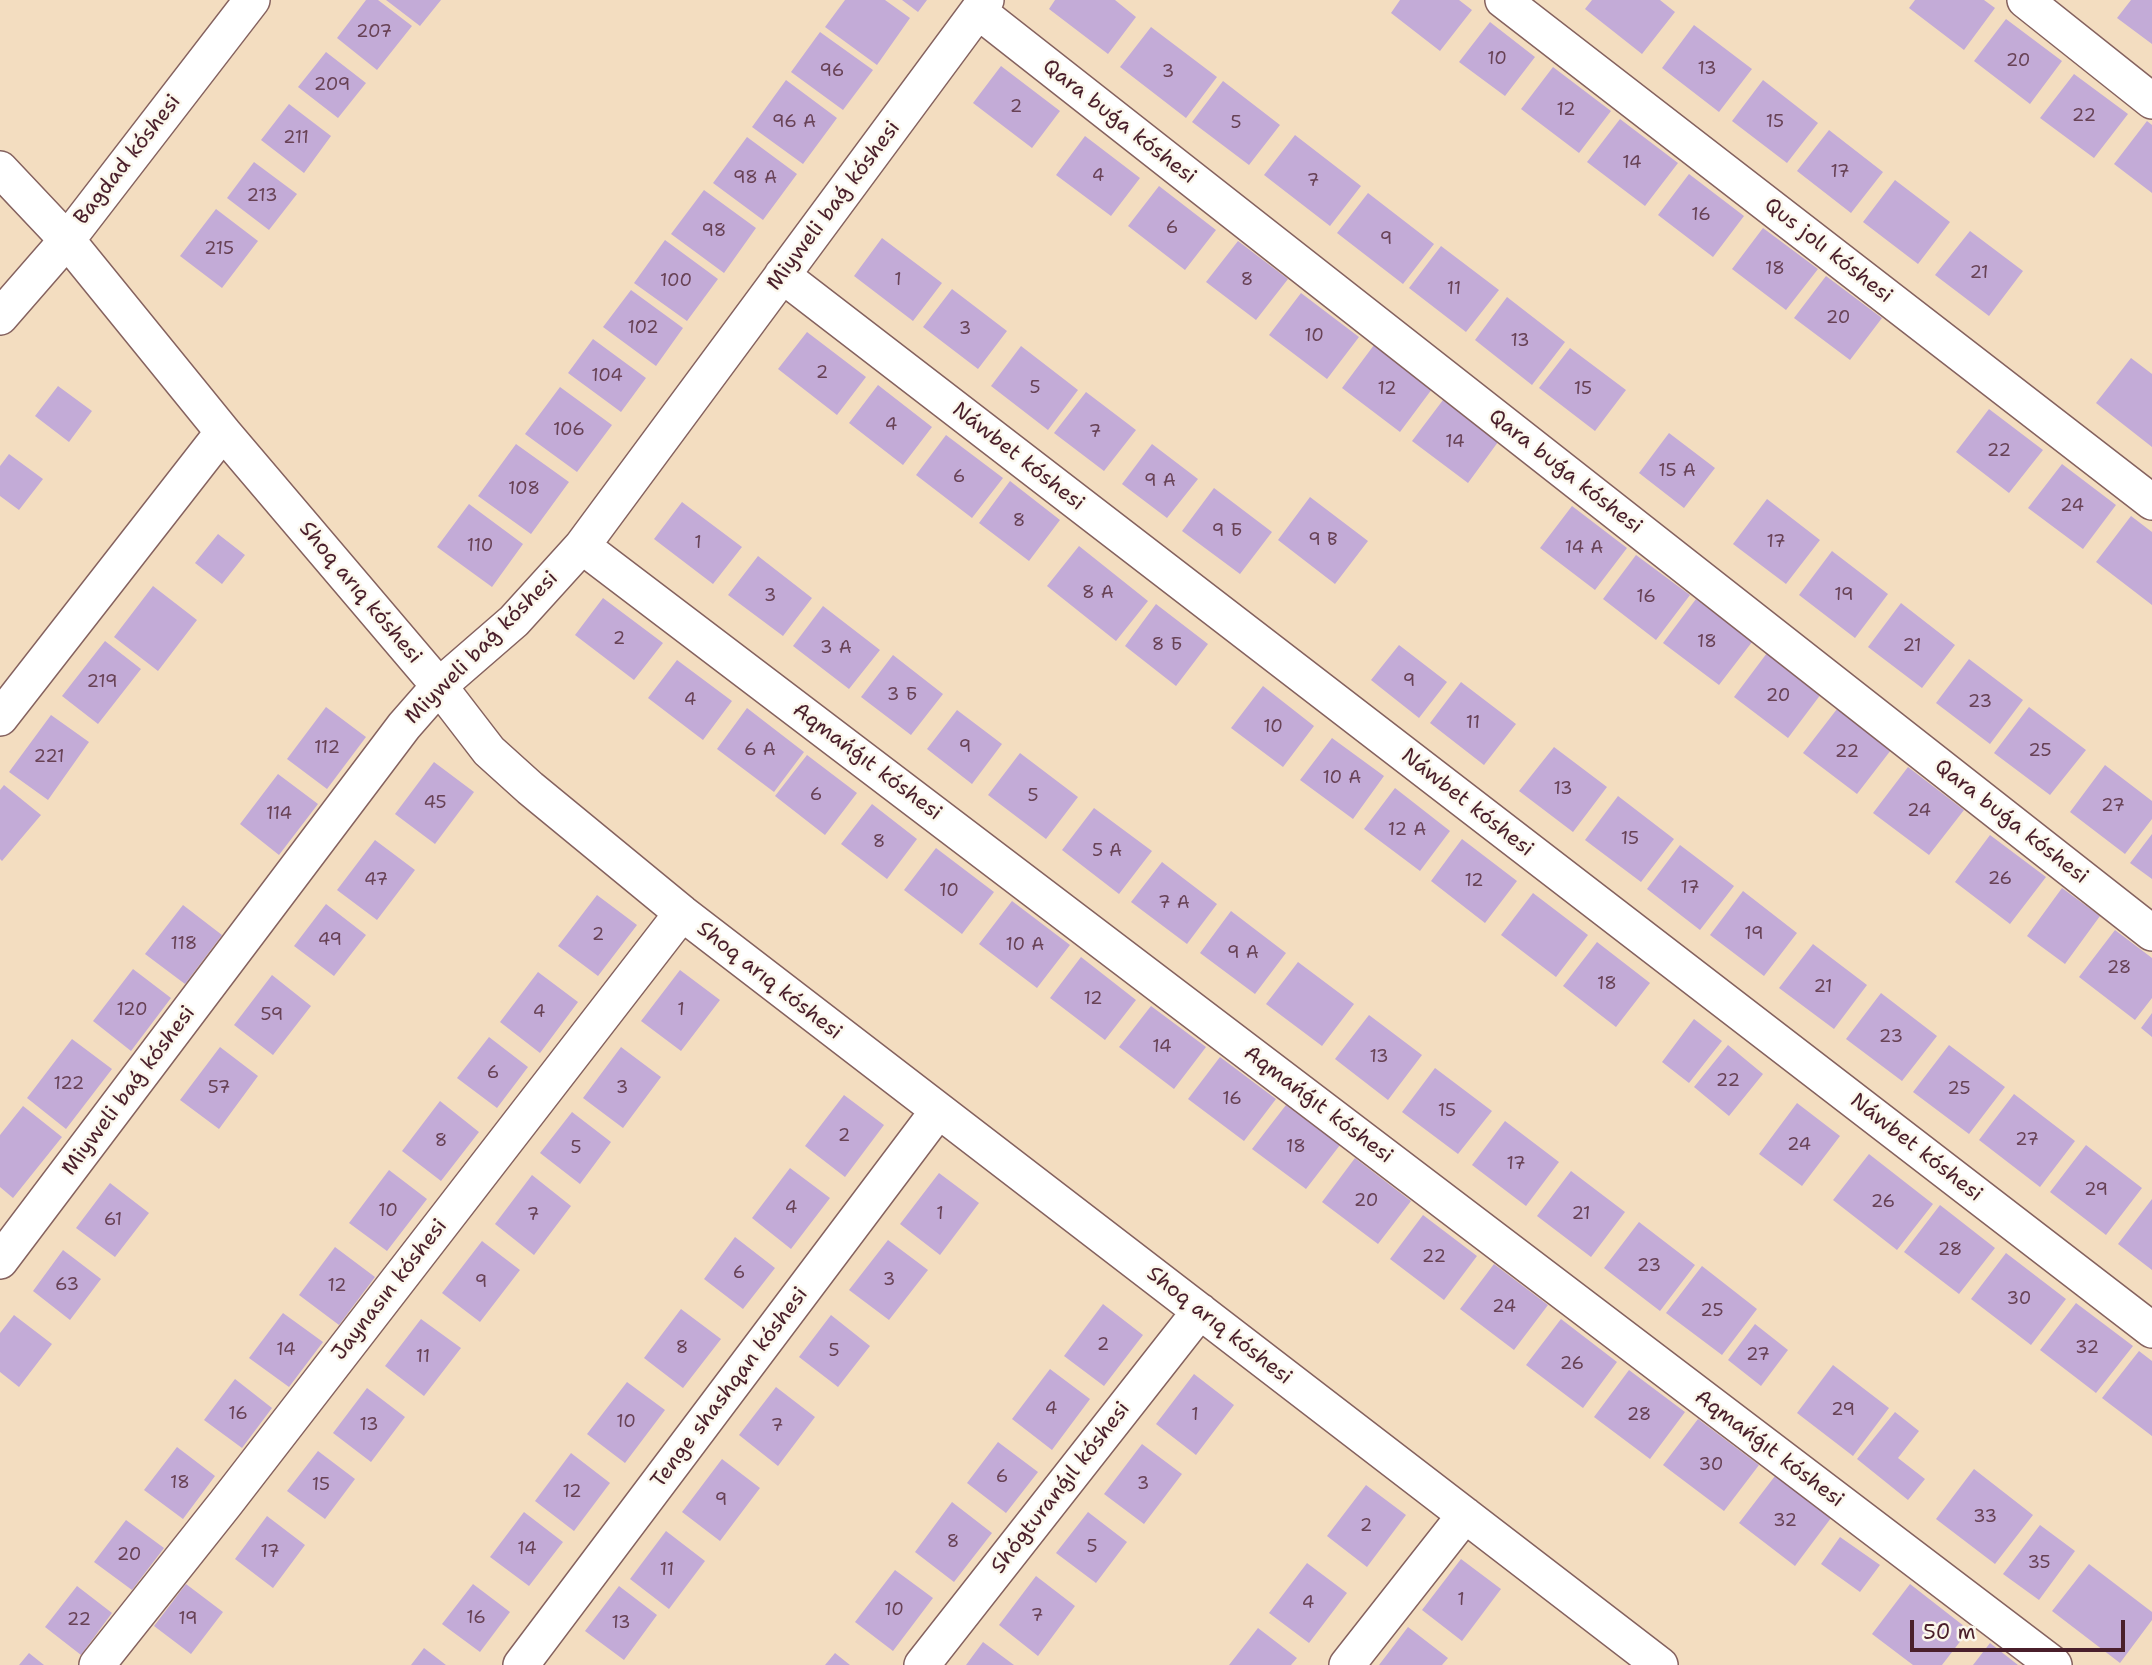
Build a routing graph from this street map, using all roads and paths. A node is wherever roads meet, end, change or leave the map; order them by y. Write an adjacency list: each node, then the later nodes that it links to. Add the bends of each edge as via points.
1 (252, 0): 7 (street, Bagdad kóshesi)
2 (1503, 0): 11 (street, Qus jolı kóshesi)
3 (2025, 0): 5 (street)
4 (982, 6): 8 (street, Miyweli baǵ kóshesi); 16 (street, Qara buǵa kóshesi)
5 (2152, 101)
6 (0, 169): 7 (street, Shoq arıq kóshesi)
7 (67, 240): 9 (street, Bagdad kóshesi); 10 (street, Shoq arıq kóshesi)
8 (782, 275): 12 (street, Miyweli baǵ kóshesi); 20 (street, Náwbet kóshesi)
9 (0, 317)
10 (223, 432): 13 (street, Shoq arıq kóshesi); 14 (street)
11 (2152, 502)
12 (582, 545): 13 (street, Miyweli baǵ kóshesi, via 514,621); 27 (street, Aqmańǵıt kóshesi)
13 (439, 686): 15 (street, Shoq arıq kóshesi, via 489,751); 18 (street, Miyweli baǵ kóshesi, via 404,726)
14 (0, 718)
15 (682, 913): 17 (street, Shoq arıq kóshesi); 22 (street, Jaynasın kóshesi)
16 (2152, 933)
17 (939, 1111): 19 (street, Shoq arıq kóshesi); 23 (street, Tenge shashqan kóshesi)
18 (0, 1261)
19 (1200, 1311): 21 (street, Shoq arıq kóshesi); 24 (street, Shógturanǵıl kóshesi)
20 (2152, 1330)
21 (1465, 1515): 25 (street); 26 (street, Shoq arıq kóshesi)
22 (96, 1665)
23 (521, 1665)
24 (922, 1665)
25 (1346, 1665)
26 (1660, 1665)
27 (2054, 1665)

